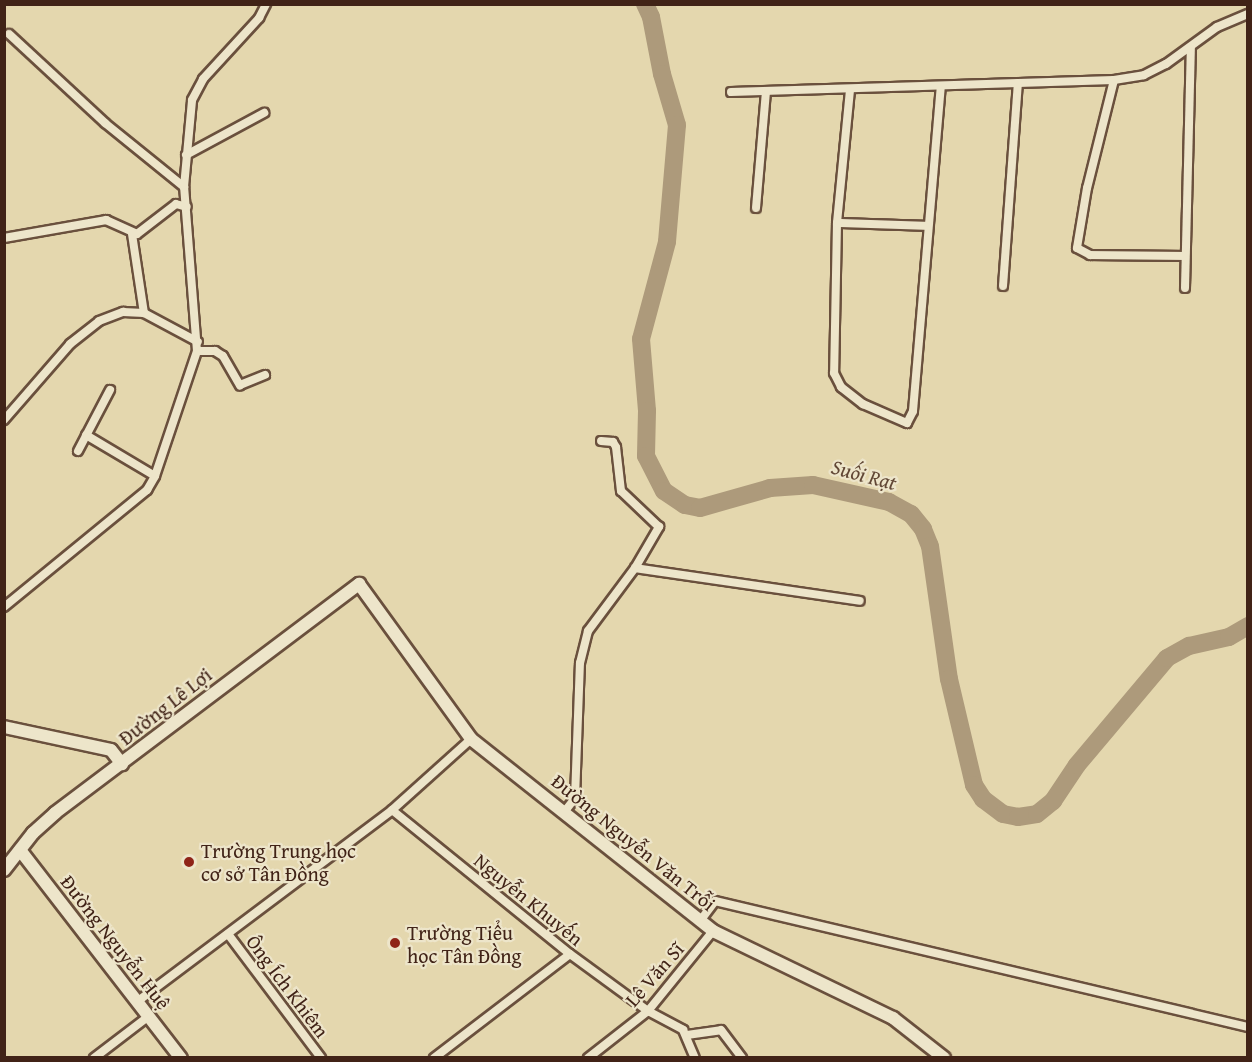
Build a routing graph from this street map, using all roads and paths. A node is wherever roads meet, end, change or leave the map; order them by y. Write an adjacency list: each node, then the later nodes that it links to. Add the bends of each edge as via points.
1 (266, 4): 12 (street, via 259,18 202,79 192,100)
2 (1248, 14): 4 (street, via 1217,27)
3 (9, 33): 13 (street, via 105,123)
4 (1191, 47): 5 (street, via 1144,75); 20 (street)
5 (1114, 80): 6 (street); 20 (street, via 1089,177 1077,248 1090,255)
6 (1018, 84): 7 (street); 21 (street)
7 (941, 87): 8 (street); 17 (street)
8 (850, 90): 9 (street); 16 (street)
9 (766, 91): 10 (street); 15 (street)
10 (731, 92)
11 (264, 113): 12 (street)
12 (186, 155): 13 (street)
13 (184, 187): 14 (street)
14 (187, 207): 18 (street, via 176,204 142,232); 24 (street)
15 (756, 208)
16 (837, 222): 17 (street); 17 (street, via 834,373 841,387 862,404 907,423 913,411)
17 (927, 226)
18 (132, 234): 19 (street, via 106,220); 23 (street)
19 (4, 238)
20 (1184, 256): 22 (street)
21 (1003, 286)
22 (1185, 288)
23 (144, 313): 24 (street); 27 (street, via 123,312 84,330)
24 (198, 347): 25 (street, via 224,356 240,385); 31 (street)
25 (265, 375)
26 (110, 390): 28 (street)
27 (4, 420)
28 (86, 435): 30 (street); 31 (street)
29 (601, 441): 32 (street, via 613,442 616,447 621,491 659,527)
30 (78, 451)
31 (155, 476): 35 (street, via 147,490)
32 (635, 568): 34 (street); 40 (street, via 588,632 580,663 575,798)
33 (359, 585): 37 (street, Đường Nguyễn Văn Trỗi); 38 (street, Đường Lê Lợi)
34 (860, 601)
35 (4, 606)
36 (4, 727): 38 (street, via 111,750)
37 (471, 739): 39 (street); 40 (street, Đường Nguyễn Văn Trỗi)
38 (122, 765): 41 (street, Đường Lê Lợi, via 55,813)
39 (392, 810): 45 (street); 46 (street, Nguyễn Khuyến)
40 (565, 811): 43 (street, Đường Nguyễn Văn Trỗi)
41 (20, 850): 42 (street, Đường Lê Lợi); 47 (street, Đường Nguyễn Huệ)
42 (4, 870)
43 (700, 921): 44 (street, Đường Nguyễn Văn Trỗi); 50 (street, via 715,901)
44 (713, 931): 48 (street, Lê Văn Sĩ); 59 (street, Đường Nguyễn Văn Trỗi, via 893,1018)
45 (228, 934): 47 (street); 54 (street, Ông Ích Khiêm)
46 (570, 954): 48 (street, Nguyễn Khuyến); 55 (street)
47 (138, 1001): 49 (street, Đường Nguyễn Huệ)
48 (648, 1011): 51 (street, Nguyễn Khuyến); 56 (street, Lê Văn Sĩ)
49 (149, 1016): 52 (street); 53 (street, Đường Nguyễn Huệ)
50 (1248, 1027)
51 (687, 1035): 57 (street); 58 (street, via 721,1030)
52 (94, 1058)
53 (181, 1058)
54 (321, 1058)
55 (434, 1058)
56 (588, 1058)
57 (695, 1058)
58 (742, 1058)
59 (944, 1058)

